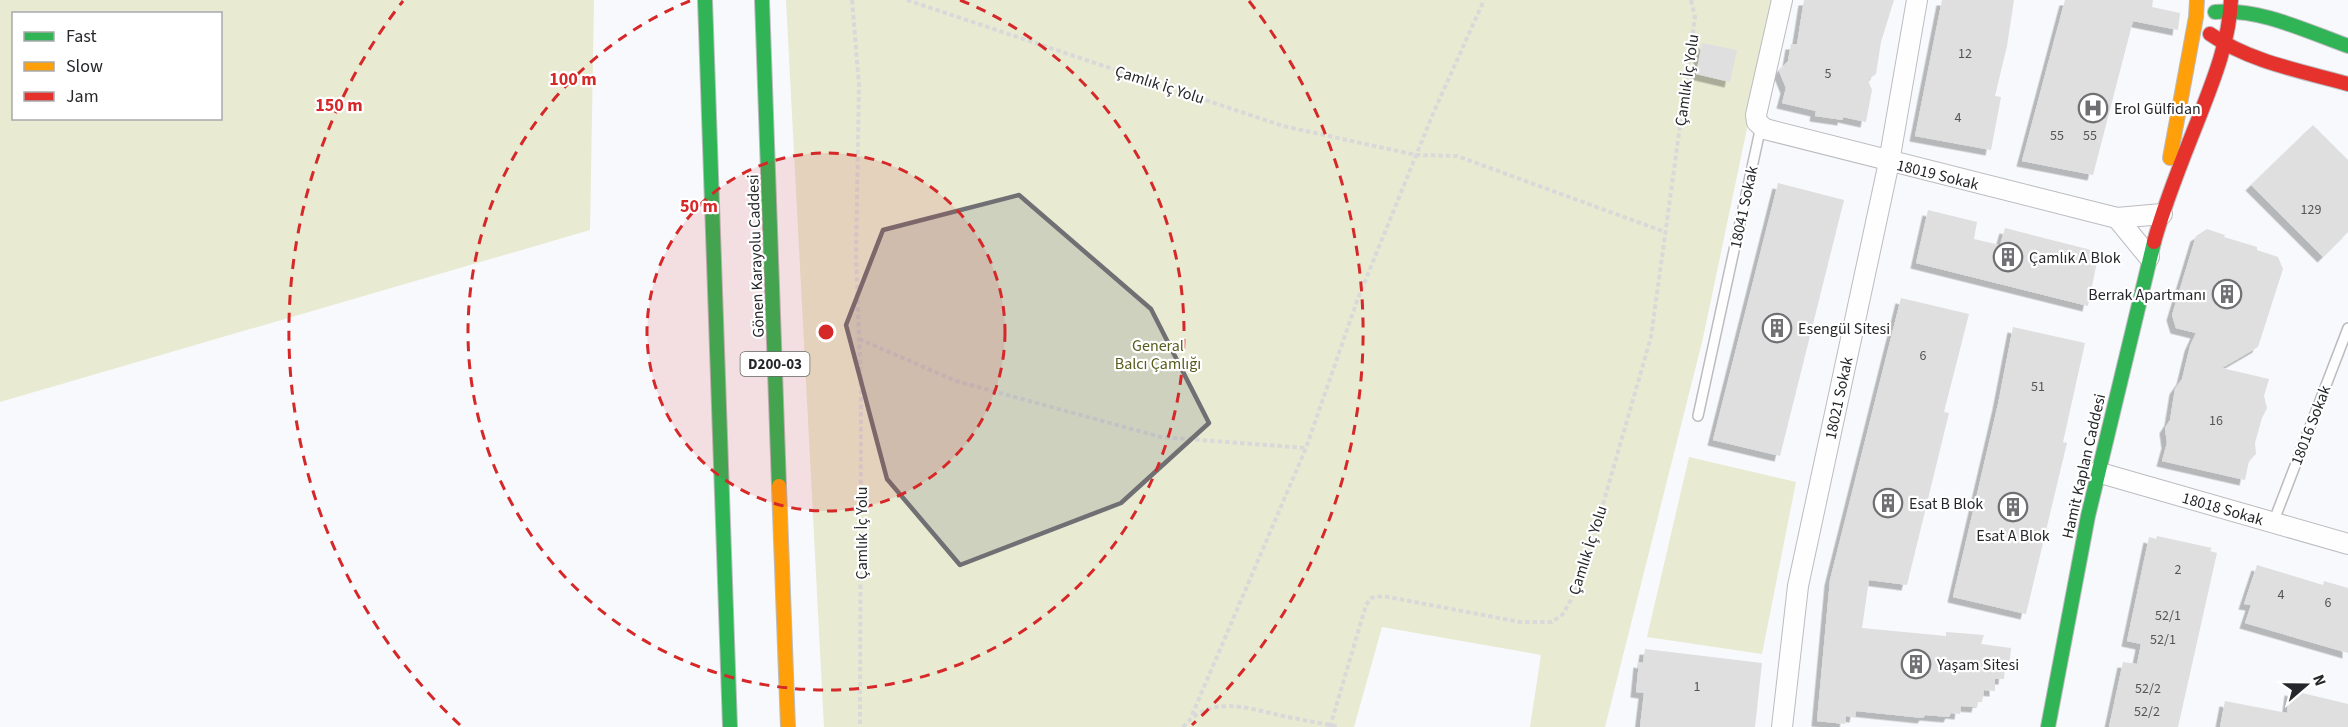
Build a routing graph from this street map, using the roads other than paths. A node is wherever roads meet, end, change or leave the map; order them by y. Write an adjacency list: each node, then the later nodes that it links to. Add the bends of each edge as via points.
1 (705, 0): 23 (main road, D200-03)
2 (753, 0): 9 (main road)
3 (762, 0): 9 (main road, Gönen Karayolu Caddesi / D200-03)
4 (1782, 0): 13 (street, 18041 Sokak, via 1756,115)
5 (1917, 0): 14 (street, 18021 Sokak)
6 (2197, 0): 8 (main road, Hamit Kaplan Caddesi)
7 (2231, 6): 8 (main road); 10 (main road, Hamit Kaplan Caddesi); 11 (main road)
8 (2196, 17): 10 (main road, via 2215,39); 15 (main road, Hamit Kaplan Caddesi)
9 (764, 39): 24 (main road, Gönen Karayolu Caddesi / D200-03)
10 (2224, 43): 12 (main road); 15 (main road, Hamit Kaplan Caddesi)
11 (2348, 46)
12 (2348, 84)
13 (1761, 126): 14 (street, 18019 Sokak); 19 (lane, 18041 Sokak)
14 (1889, 162): 16 (street, 18019 Sokak); 25 (street, 18021 Sokak, via 1797,586)
15 (2162, 214): 16 (street, 18019 Sokak); 17 (main road, Hamit Kaplan Caddesi)
16 (2117, 218): 17 (street)
17 (2149, 257): 20 (main road, Hamit Kaplan Caddesi)
18 (2348, 328): 21 (lane, 18016 Sokak)
19 (1698, 416)
20 (2097, 472): 21 (street, 18018 Sokak); 26 (main road, Hamit Kaplan Caddesi)
21 (2273, 523): 22 (street, 18018 Sokak)
22 (2348, 544)
23 (730, 727)
24 (788, 727)
25 (1782, 727)
26 (2048, 727)

